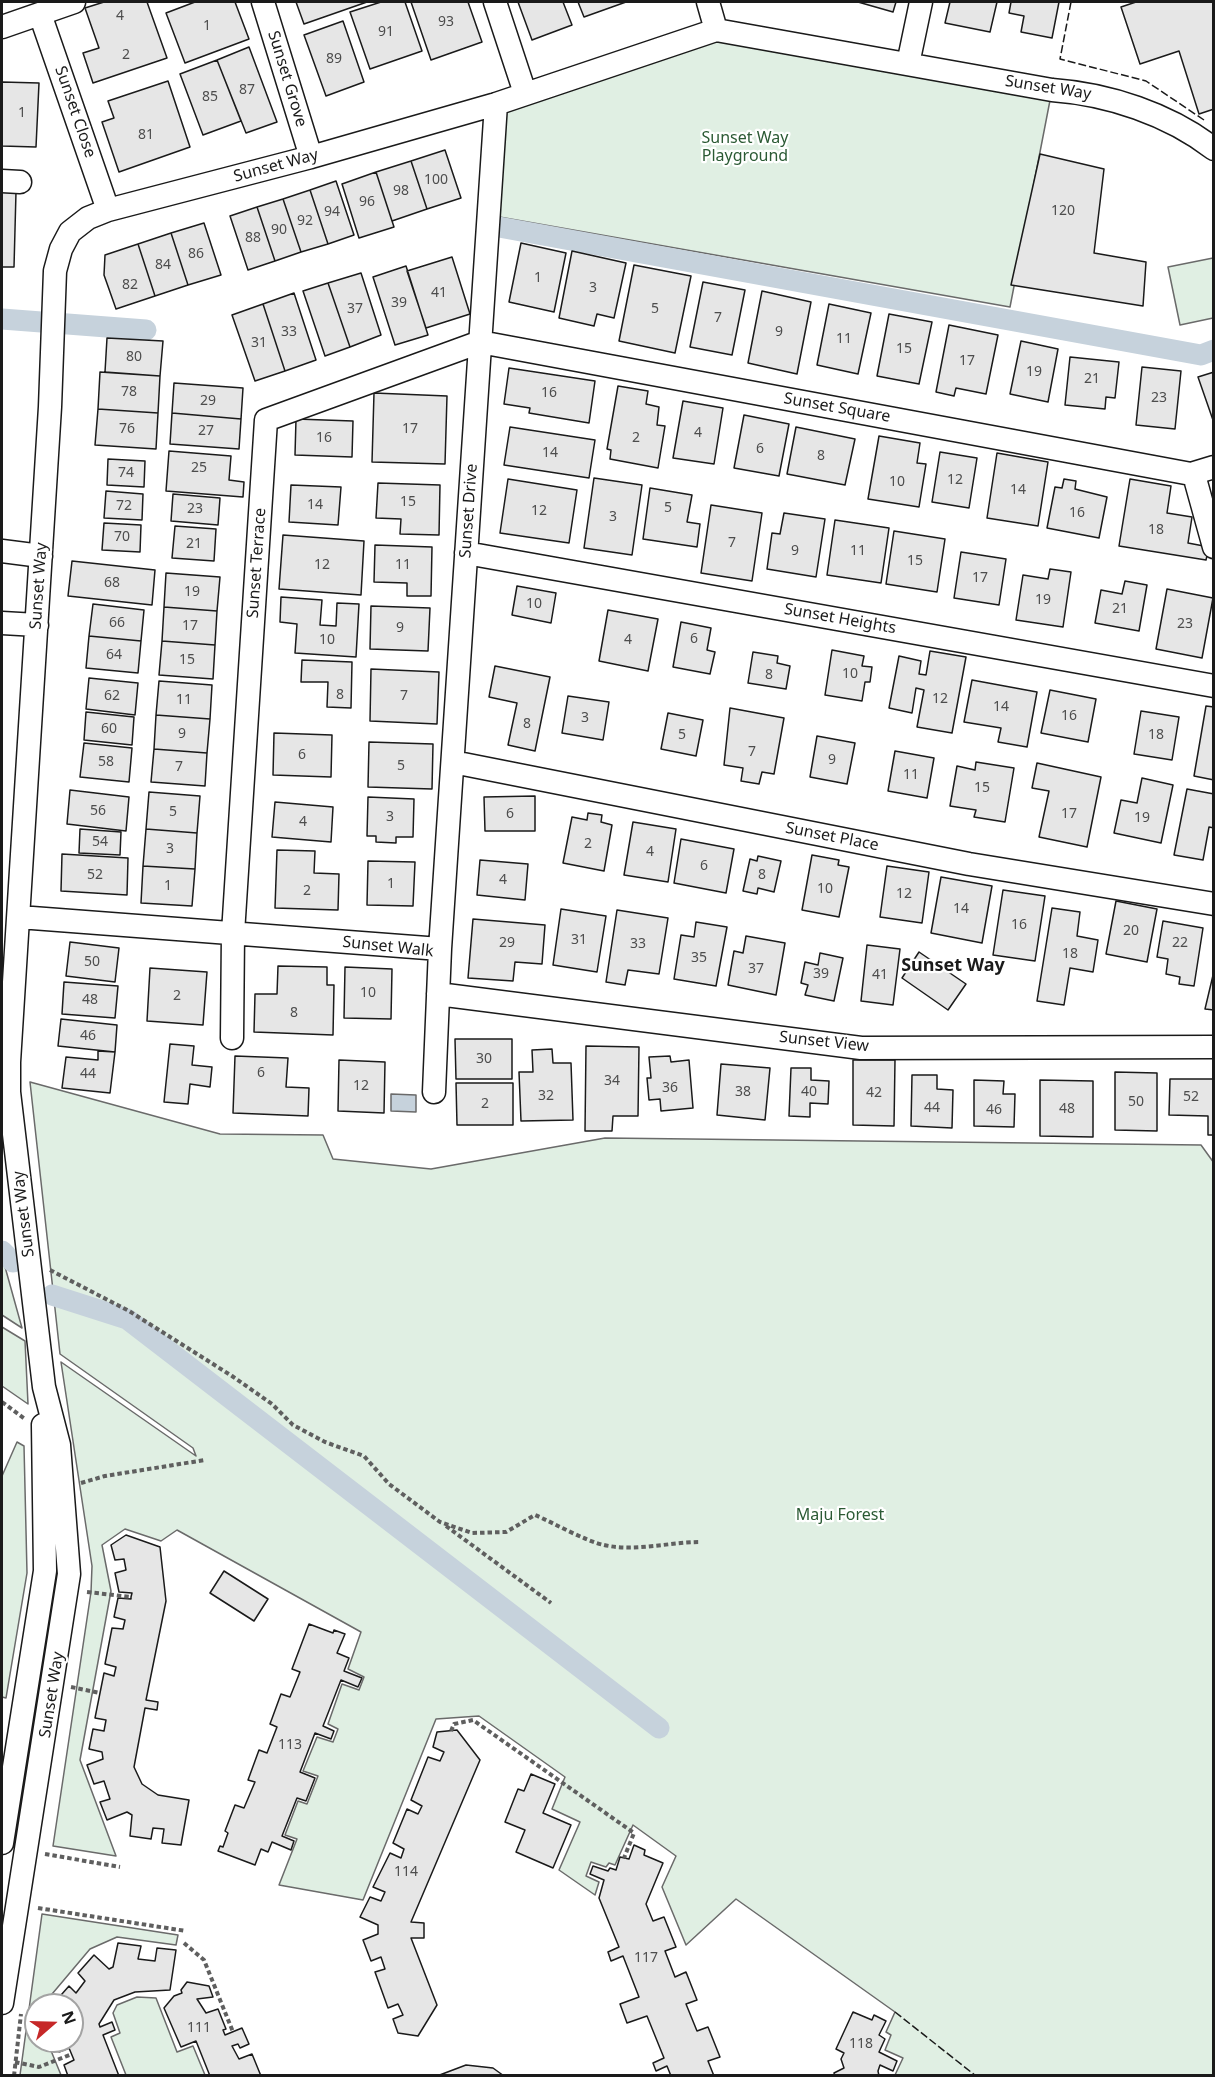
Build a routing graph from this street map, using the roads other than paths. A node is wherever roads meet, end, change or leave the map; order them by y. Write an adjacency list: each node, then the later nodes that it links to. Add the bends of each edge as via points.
1 (74, 2): 6 (street)
2 (263, 2): 14 (street, Sunset Grove)
3 (495, 2): 10 (street)
4 (708, 2): 8 (street)
5 (921, 2): 9 (street)
6 (40, 14): 7 (street); 15 (street, Sunset Close)
7 (2, 27)
8 (716, 30): 9 (street, Sunset Way); 10 (street, Sunset Way)
9 (908, 64): 12 (street, Sunset Way, via 1089,93)
10 (525, 93): 11 (street)
11 (496, 104): 14 (street, Sunset Way); 16 (street, Sunset Drive)
12 (1205, 130): 13 (street, Sunset Way)
13 (1214, 149)
14 (311, 157): 15 (street, Sunset Way)
15 (108, 210): 21 (street, Sunset Way, via 88,218 70,232 55,271)
16 (480, 342): 17 (street, Sunset Square); 20 (street, Sunset Drive); 29 (street, Sunset Terrace, via 266,420)
17 (1204, 471): 18 (street, Sunset Square)
18 (1214, 547)
19 (2, 551): 21 (street)
20 (466, 553): 24 (street, Sunset Heights); 25 (street, Sunset Drive)
21 (41, 556): 23 (street, Sunset Way)
22 (2, 623): 23 (street)
23 (37, 625): 26 (street, Sunset Way)
24 (1214, 686)
25 (453, 762): 27 (street, Sunset Place, via 969,864); 30 (street, Sunset Drive)
26 (12, 865): 28 (street, Sunset Way)
27 (1214, 904)
28 (19, 917): 29 (street, Sunset Walk); 34 (street, Sunset Way)
29 (232, 933): 30 (street, Sunset Walk); 32 (street)
30 (440, 949): 31 (street, Sunset Walk)
31 (438, 994): 33 (street, Sunset View, via 861,1048); 35 (street, Sunset Walk)
32 (232, 1038)
33 (1214, 1047)
34 (5, 1061): 36 (street, Sunset Way)
35 (434, 1092)
36 (44, 1387): 37 (street, Sunset Way, via 45,1571); 38 (street, Sunset Way, via 59,1445 69,1574 26,1851)
37 (2, 1843)
38 (12, 2004)

